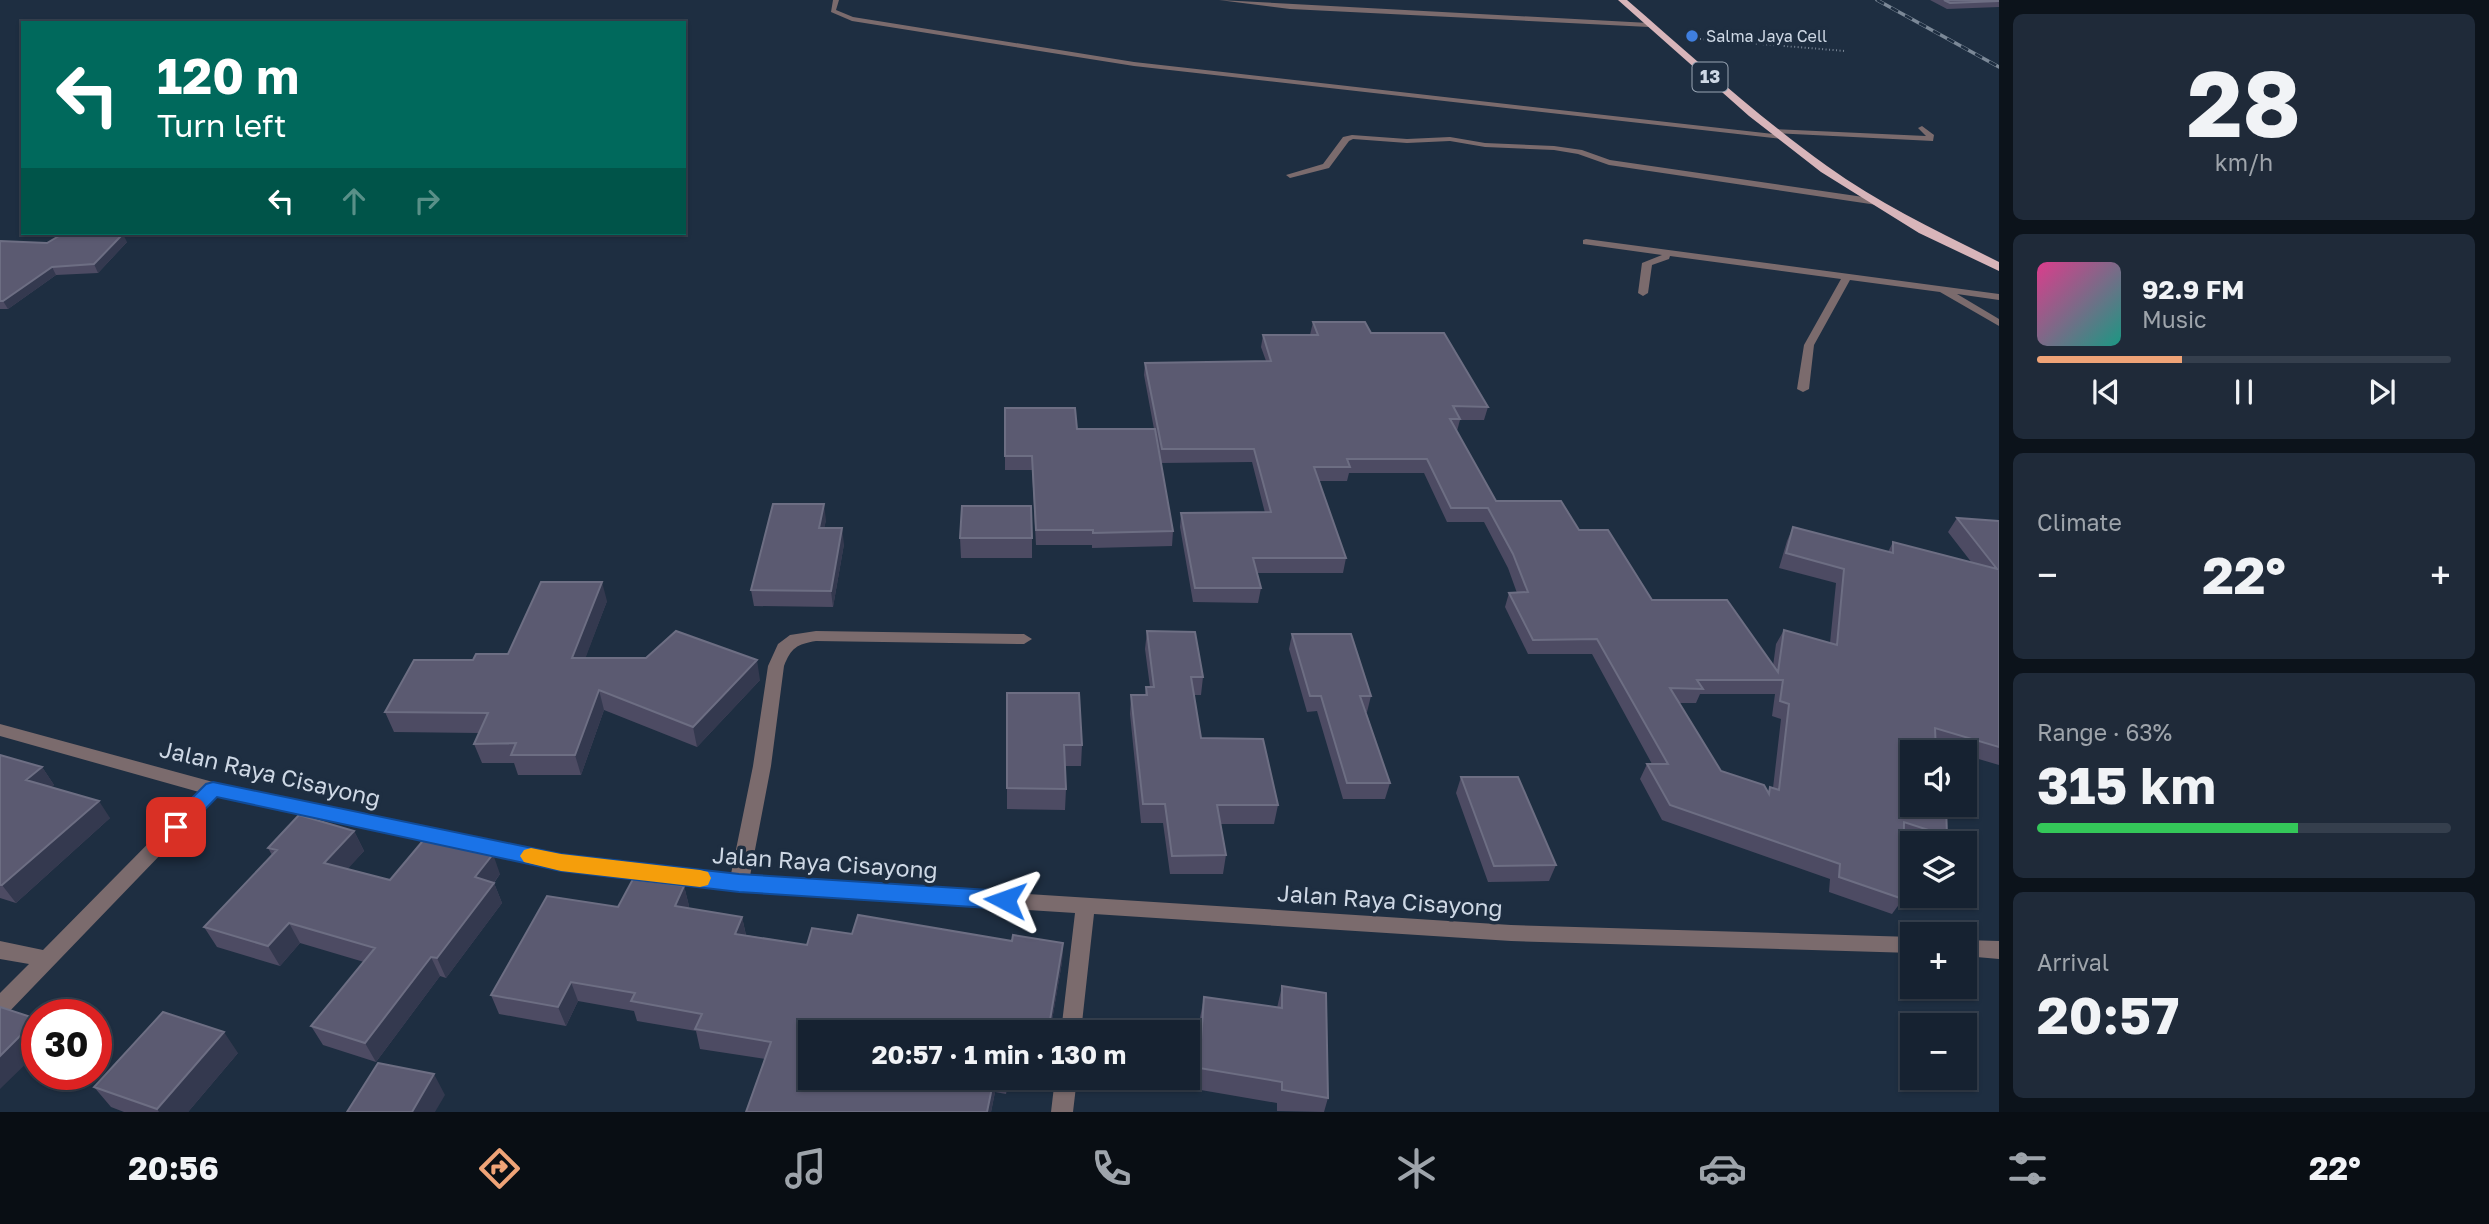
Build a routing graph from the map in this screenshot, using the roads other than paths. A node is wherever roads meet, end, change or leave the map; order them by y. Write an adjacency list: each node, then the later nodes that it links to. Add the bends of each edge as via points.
1 (836, 0): 6 (street, via 833,10 852,19 1134,64)
2 (1222, 0): 4 (street)
3 (1622, 0): 4 (highway, 13)
4 (1649, 25): 6 (highway, 13)
5 (1922, 128): 6 (street, via 1930,139)
6 (1778, 134): 8 (highway, 13)
7 (1290, 175): 8 (street, via 1326,166 1352,137 1450,139 1571,150 1609,162)
8 (1877, 202): 11 (highway, 13)
9 (1586, 242): 10 (street)
10 (1668, 253): 12 (street); 14 (street, via 1647,263)
11 (1999, 267)
12 (1846, 278): 13 (street); 17 (street, via 1809,345)
13 (1938, 287): 15 (street); 16 (street)
14 (1643, 293)
15 (1999, 297)
16 (1999, 323)
17 (1803, 389)
18 (1024, 639): 21 (street, via 816,636 795,639 783,648 776,666)
19 (0, 730): 20 (street, Jalan Raya Cisayong)
20 (213, 789): 21 (street, Jalan Raya Cisayong, via 561,862); 27 (street)
21 (739, 883): 22 (street, Jalan Raya Cisayong)
22 (1085, 905): 23 (street, Jalan Raya Cisayong, via 1511,933); 29 (street)
23 (1900, 946)
24 (1977, 949): 26 (street)
25 (0, 950): 27 (street)
26 (1999, 950)
27 (47, 959): 28 (street)
28 (0, 1007)
29 (1072, 1020)
30 (1065, 1090): 31 (street)
31 (1062, 1112)

